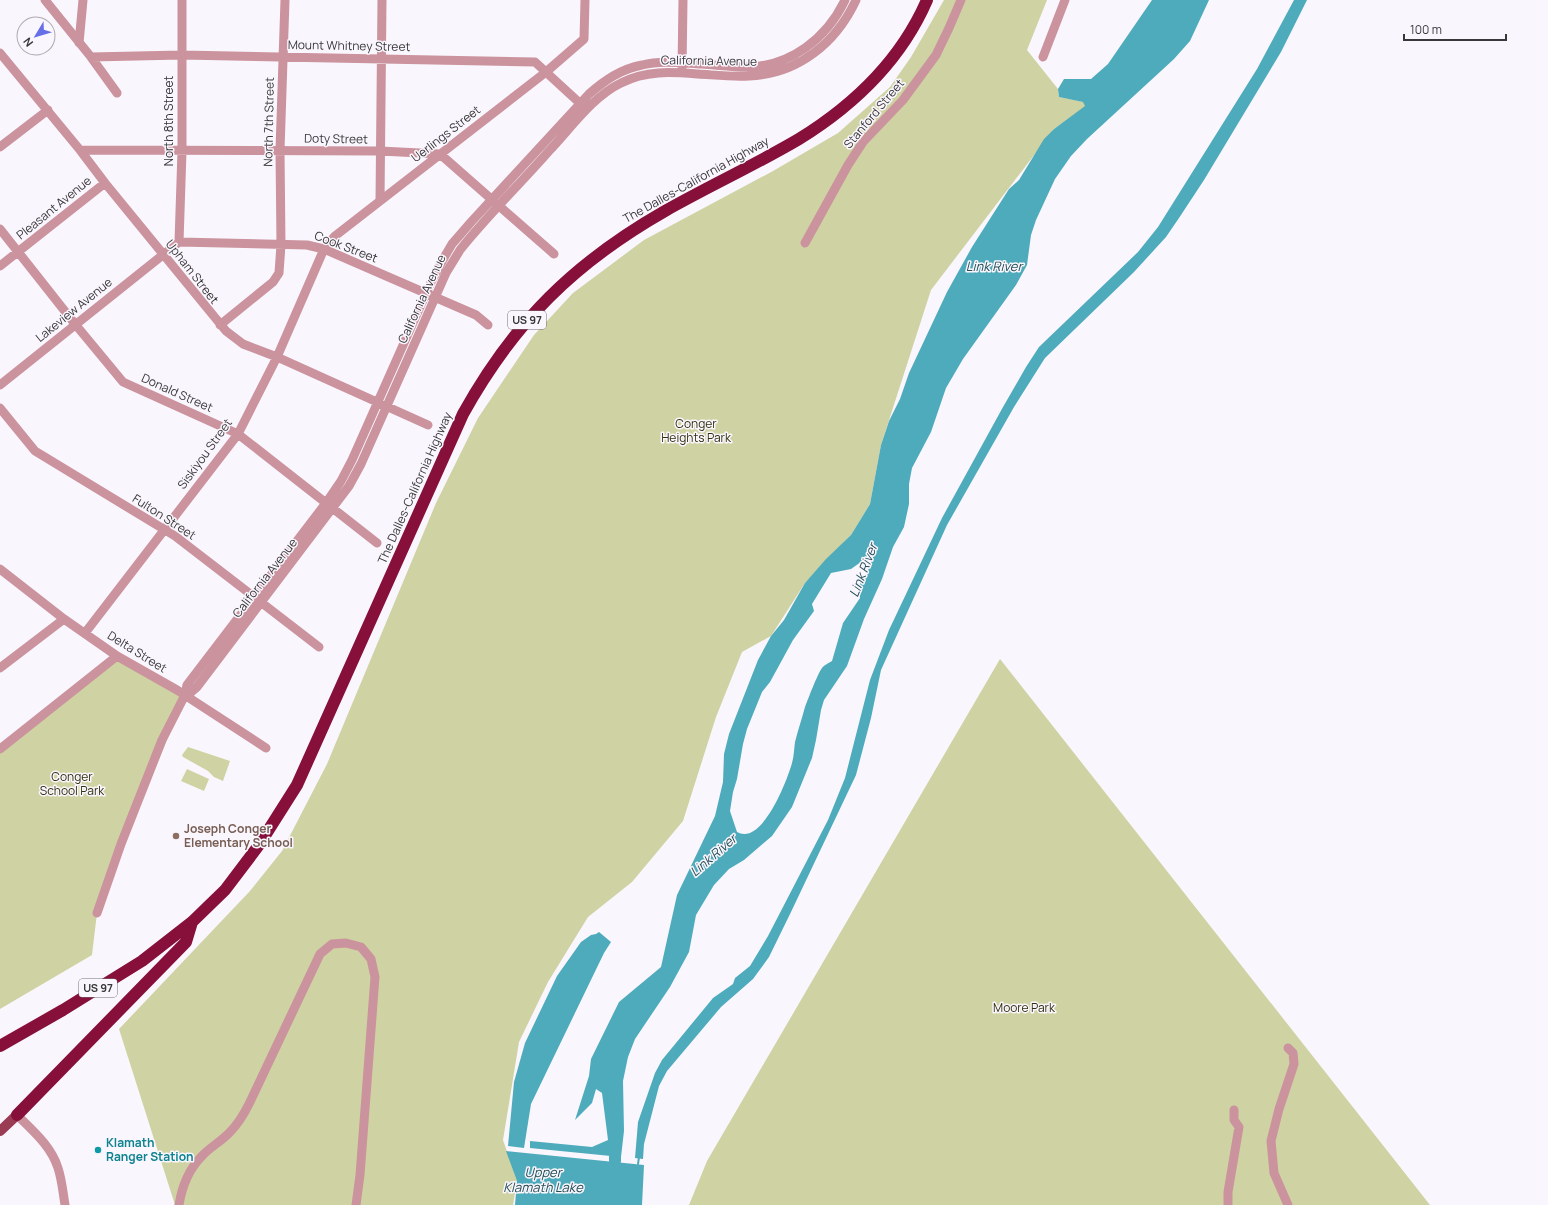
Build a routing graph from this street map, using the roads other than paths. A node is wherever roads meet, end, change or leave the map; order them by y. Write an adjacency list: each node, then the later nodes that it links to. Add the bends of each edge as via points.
1 (45, 0): 13 (street)
2 (83, 0): 13 (street)
3 (182, 0): 15 (street, North 8th Street)
4 (284, 0): 16 (street, North 7th Street)
5 (382, 0): 19 (street)
6 (585, 0): 21 (street, Uerlings Street, via 584,39)
7 (683, 0): 20 (street)
8 (845, 0): 20 (street, California Avenue, via 833,21 820,36 804,49 788,57 749,67)
9 (856, 0): 22 (street, California Avenue, via 848,17 830,40 810,57 792,66 749,76)
10 (927, 0): 71 (highway, The Dalles-California Highway / US 97, via 896,54 844,107 815,130 665,211 622,238 566,280 516,332 463,414 297,785 263,840 242,868 225,890)
11 (961, 0): 38 (street, Stanford Street, via 936,55 903,100 863,142)
12 (1065, 0): 18 (street)
13 (79, 43): 17 (street)
14 (0, 53): 25 (street, Upham Street)
15 (182, 55): 16 (street, Mount Whitney Street); 17 (street, Mount Whitney Street); 29 (street, North 8th Street)
16 (282, 56): 19 (street, Mount Whitney Street); 28 (street, North 7th Street)
17 (91, 57): 23 (street)
18 (1043, 58)
19 (381, 59): 21 (street, Mount Whitney Street, via 534,62); 30 (street)
20 (682, 63): 22 (street); 24 (street, California Avenue, via 655,62 629,69 606,80 589,94)
21 (546, 72): 24 (street, Mount Whitney Street); 31 (street, Uerlings Street)
22 (681, 72): 24 (street, California Avenue, via 656,72 632,78)
23 (117, 93)
24 (584, 107): 33 (street, California Avenue); 35 (street, California Avenue)
25 (48, 110): 26 (street); 27 (street, Upham Street)
26 (0, 148)
27 (80, 150): 29 (street, Doty Street); 32 (street, Upham Street)
28 (280, 150): 29 (street, Doty Street); 30 (street, Doty Street); 39 (street, North 7th Street)
29 (182, 151): 37 (street, North 8th Street)
30 (380, 151): 31 (street, Doty Street); 34 (street)
31 (440, 154): 33 (street); 34 (street, Uerlings Street)
32 (105, 183): 41 (street, Pleasant Avenue); 42 (street, Upham Street)
33 (491, 200): 35 (street); 45 (street, California Avenue, via 452,244 437,268)
34 (380, 201): 40 (street, Uerlings Street, via 335,236)
35 (499, 206): 43 (street); 46 (street, California Avenue, via 460,250)
36 (0, 229): 41 (street, Donald Street)
37 (179, 242): 39 (street, Cook Street); 42 (street)
38 (805, 243)
39 (281, 245): 40 (street, Cook Street, via 307,245); 48 (street, via 279,273 273,282)
40 (324, 249): 45 (street, Cook Street); 50 (street, Siskiyou Street)
41 (19, 252): 44 (street, Pleasant Avenue); 47 (street, Donald Street)
42 (163, 253): 47 (street, Lakeview Avenue); 48 (street, Upham Street)
43 (554, 254)
44 (0, 266)
45 (426, 294): 46 (street, Cook Street); 52 (street, California Avenue)
46 (434, 298): 49 (street, Cook Street, via 476,316); 53 (street, California Avenue)
47 (75, 324): 51 (street, Lakeview Avenue); 56 (street, Donald Street, via 123,382)
48 (220, 325): 50 (street, Upham Street, via 243,344)
49 (488, 325)
50 (277, 357): 52 (street, Upham Street); 56 (street, Siskiyou Street)
51 (0, 385)
52 (377, 402): 53 (street, Upham Street); 57 (street, California Avenue)
53 (386, 407): 55 (street, Upham Street); 57 (street, California Avenue, via 356,475)
54 (0, 408): 58 (street, Fulton Street, via 35,451)
55 (428, 425)
56 (238, 434): 57 (street, Donald Street); 58 (street, Siskiyou Street)
57 (329, 506): 59 (street, Donald Street); 61 (street, California Avenue)
58 (164, 530): 61 (street, Fulton Street); 63 (street, Siskiyou Street)
59 (377, 543)
60 (0, 570): 62 (street, Delta Street)
61 (257, 600): 64 (street, Fulton Street); 67 (street, California Avenue, via 189,681)
62 (64, 619): 63 (street, Delta Street); 66 (street)
63 (85, 633): 65 (street, Delta Street)
64 (318, 647)
65 (117, 656): 67 (street, Delta Street); 69 (street)
66 (0, 668)
67 (185, 695): 68 (street, Delta Street); 70 (street, California Avenue, via 159,747)
68 (266, 748)
69 (0, 749)
70 (97, 913)
71 (192, 922): 72 (highway, The Dalles-California Highway / US 97, via 142,961); 75 (highway, via 186,942)
72 (0, 1046)
73 (1288, 1048): 81 (street, via 1293,1053 1294,1064 1271,1141 1274,1173)
74 (1234, 1110): 80 (street, via 1234,1120 1239,1127)
75 (17, 1115): 76 (main road); 77 (street, via 45,1143 52,1154 59,1169)
76 (0, 1131)
77 (65, 1205)
78 (178, 1205): 79 (street, via 182,1185 192,1168 202,1155 241,1120 320,954 332,944 346,942 361,947 370,959 375,978)
79 (356, 1205)
80 (1228, 1205)
81 (1288, 1205)

